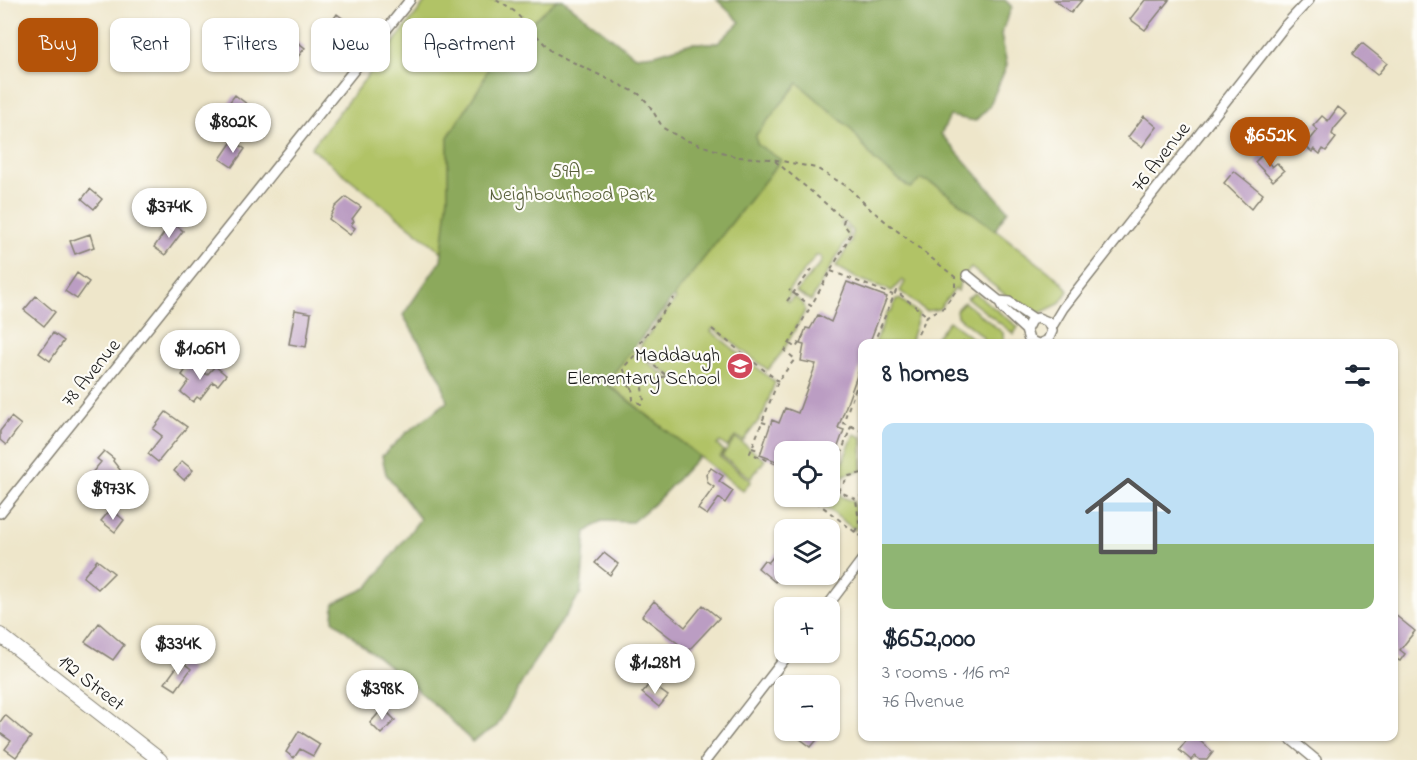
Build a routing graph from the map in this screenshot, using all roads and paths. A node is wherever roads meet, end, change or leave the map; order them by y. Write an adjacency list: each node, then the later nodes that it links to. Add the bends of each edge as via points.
1 (410, 0): 44 (street, 78 Avenue)
2 (496, 0): 4 (path, via 514,11 552,52 639,94 670,134 737,157)
3 (1309, 0): 17 (street, 76 Avenue)
4 (772, 159): 6 (path, via 844,219 850,238); 15 (path, via 816,168 848,187 955,277 954,295 943,308)
5 (813, 268): 9 (path)
6 (831, 271): 10 (path); 14 (path)
7 (967, 275): 13 (street)
8 (789, 290): 9 (path)
9 (793, 293): 12 (path); 14 (path)
10 (893, 295): 15 (path, via 896,291); 21 (path)
11 (674, 298): 26 (path, via 638,345)
12 (787, 301)
13 (999, 301): 16 (street, via 1009,302); 19 (street)
14 (811, 306): 25 (path)
15 (927, 316): 22 (path)
16 (1034, 319): 17 (street); 19 (street)
17 (1048, 324): 24 (street, 76 Avenue, via 1050,337)
18 (712, 329): 29 (path)
19 (1026, 330): 23 (street)
20 (806, 331): 25 (path, via 796,348)
21 (875, 339)
22 (916, 339)
23 (1032, 339)
24 (1045, 339)
25 (790, 344): 29 (path, via 785,351 795,358)
26 (638, 352): 27 (path); 27 (path, via 623,368 633,382 633,400 641,404 644,401 642,388 646,381)
27 (667, 376): 28 (path)
28 (672, 380)
29 (778, 381): 31 (path)
30 (858, 386): 33 (path, via 841,423)
31 (762, 422): 32 (path); 35 (path)
32 (771, 424)
33 (851, 426): 34 (path); 37 (path)
34 (858, 429)
35 (752, 448): 36 (path); 38 (path, via 750,453)
36 (761, 451)
37 (840, 457)
38 (774, 462)
39 (858, 474): 40 (path, via 847,478)
40 (840, 488)
41 (840, 492): 42 (path)
42 (856, 499): 45 (path)
43 (823, 507): 47 (path)
44 (0, 513)
45 (858, 514)
46 (858, 524): 47 (path)
47 (855, 532): 48 (path)
48 (858, 534)
49 (858, 565): 50 (street)
50 (834, 597)
51 (0, 635): 54 (main road, 192 Street)
52 (781, 663): 55 (street)
53 (1293, 741): 56 (street)
54 (160, 760)
55 (706, 760)
56 (1316, 760)

